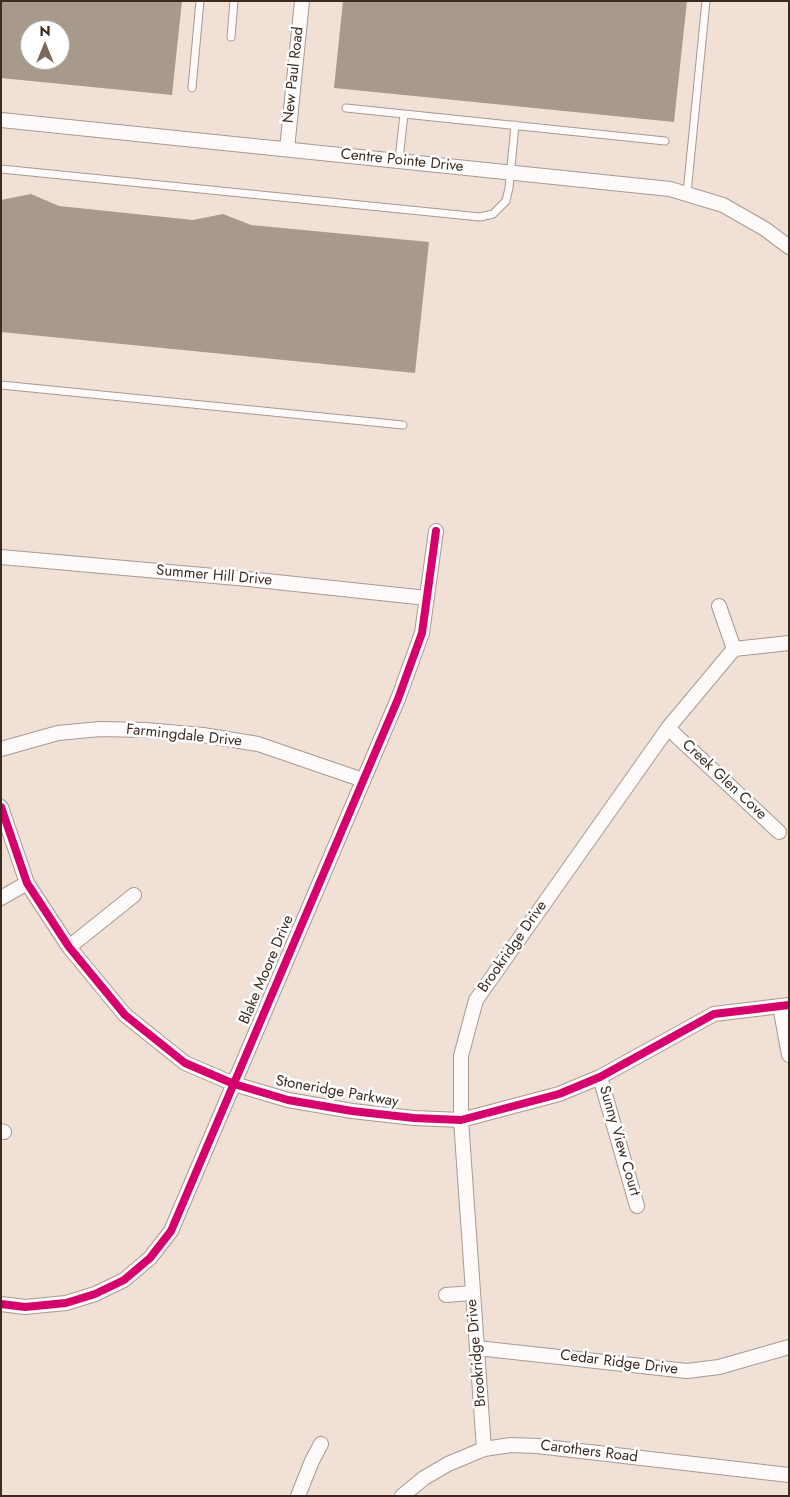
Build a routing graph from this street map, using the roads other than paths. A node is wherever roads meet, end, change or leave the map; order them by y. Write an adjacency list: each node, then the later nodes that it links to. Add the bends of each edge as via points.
1 (200, 1): 6 (lane)
2 (234, 1): 5 (lane)
3 (302, 1): 12 (street, New Paul Road)
4 (706, 1): 16 (lane)
5 (231, 37)
6 (192, 88)
7 (346, 108): 8 (lane)
8 (404, 114): 10 (lane); 13 (lane)
9 (1, 120): 12 (street, Centre Pointe Drive)
10 (515, 125): 11 (lane); 15 (lane)
11 (665, 140)
12 (287, 149): 13 (street, Centre Pointe Drive)
13 (399, 160): 15 (street, Centre Pointe Drive)
14 (1, 169): 15 (lane, via 480,217 493,214 504,204)
15 (511, 172): 16 (street, Centre Pointe Drive, via 653,186)
16 (687, 193): 17 (street, Centre Pointe Drive, via 745,216)
17 (789, 247)
18 (1, 385): 19 (lane)
19 (403, 424)
20 (436, 531): 22 (street, Blake Moore Drive)
21 (1, 558): 22 (street, Summer Hill Drive)
22 (427, 598): 28 (street, Blake Moore Drive, via 422,633)
23 (718, 606): 25 (street)
24 (789, 642): 25 (street)
25 (734, 650): 26 (street, Brookridge Drive)
26 (668, 728): 30 (street, Creek Glen Cove); 39 (street, Brookridge Drive, via 476,1000 460,1056)
27 (1, 749): 28 (street, Farmingdale Drive, via 58,734 100,729 145,730 258,744)
28 (363, 780): 38 (street, Blake Moore Drive)
29 (1, 806): 31 (street, Stoneridge Parkway)
30 (779, 832)
31 (27, 883): 33 (street); 34 (street, Stoneridge Parkway)
32 (134, 895): 34 (street)
33 (1, 898)
34 (69, 947): 38 (street, Stoneridge Parkway, via 125,1016 185,1063)
35 (784, 1006): 36 (street); 37 (street, Stoneridge Parkway, via 714,1014)
36 (789, 1055)
37 (600, 1077): 39 (street, Stoneridge Parkway, via 559,1094); 40 (street, Sunny View Court)
38 (234, 1084): 39 (street, Stoneridge Parkway, via 288,1100 352,1111); 43 (street, Blake Moore Drive, via 171,1231 150,1258 124,1280 66,1303)
39 (461, 1120): 41 (street, Brookridge Drive)
40 (638, 1206)
41 (472, 1293): 42 (street); 45 (street, Brookridge Drive)
42 (446, 1294)
43 (1, 1304)
44 (789, 1347): 45 (street, Cedar Ridge Drive, via 718,1367 687,1371)
45 (477, 1348): 47 (street, Brookridge Drive)
46 (321, 1444): 49 (street)
47 (484, 1449): 48 (street, Carothers Road, via 536,1446); 50 (street, Carothers Road, via 448,1464)
48 (789, 1475)
49 (298, 1496)
50 (402, 1496)

